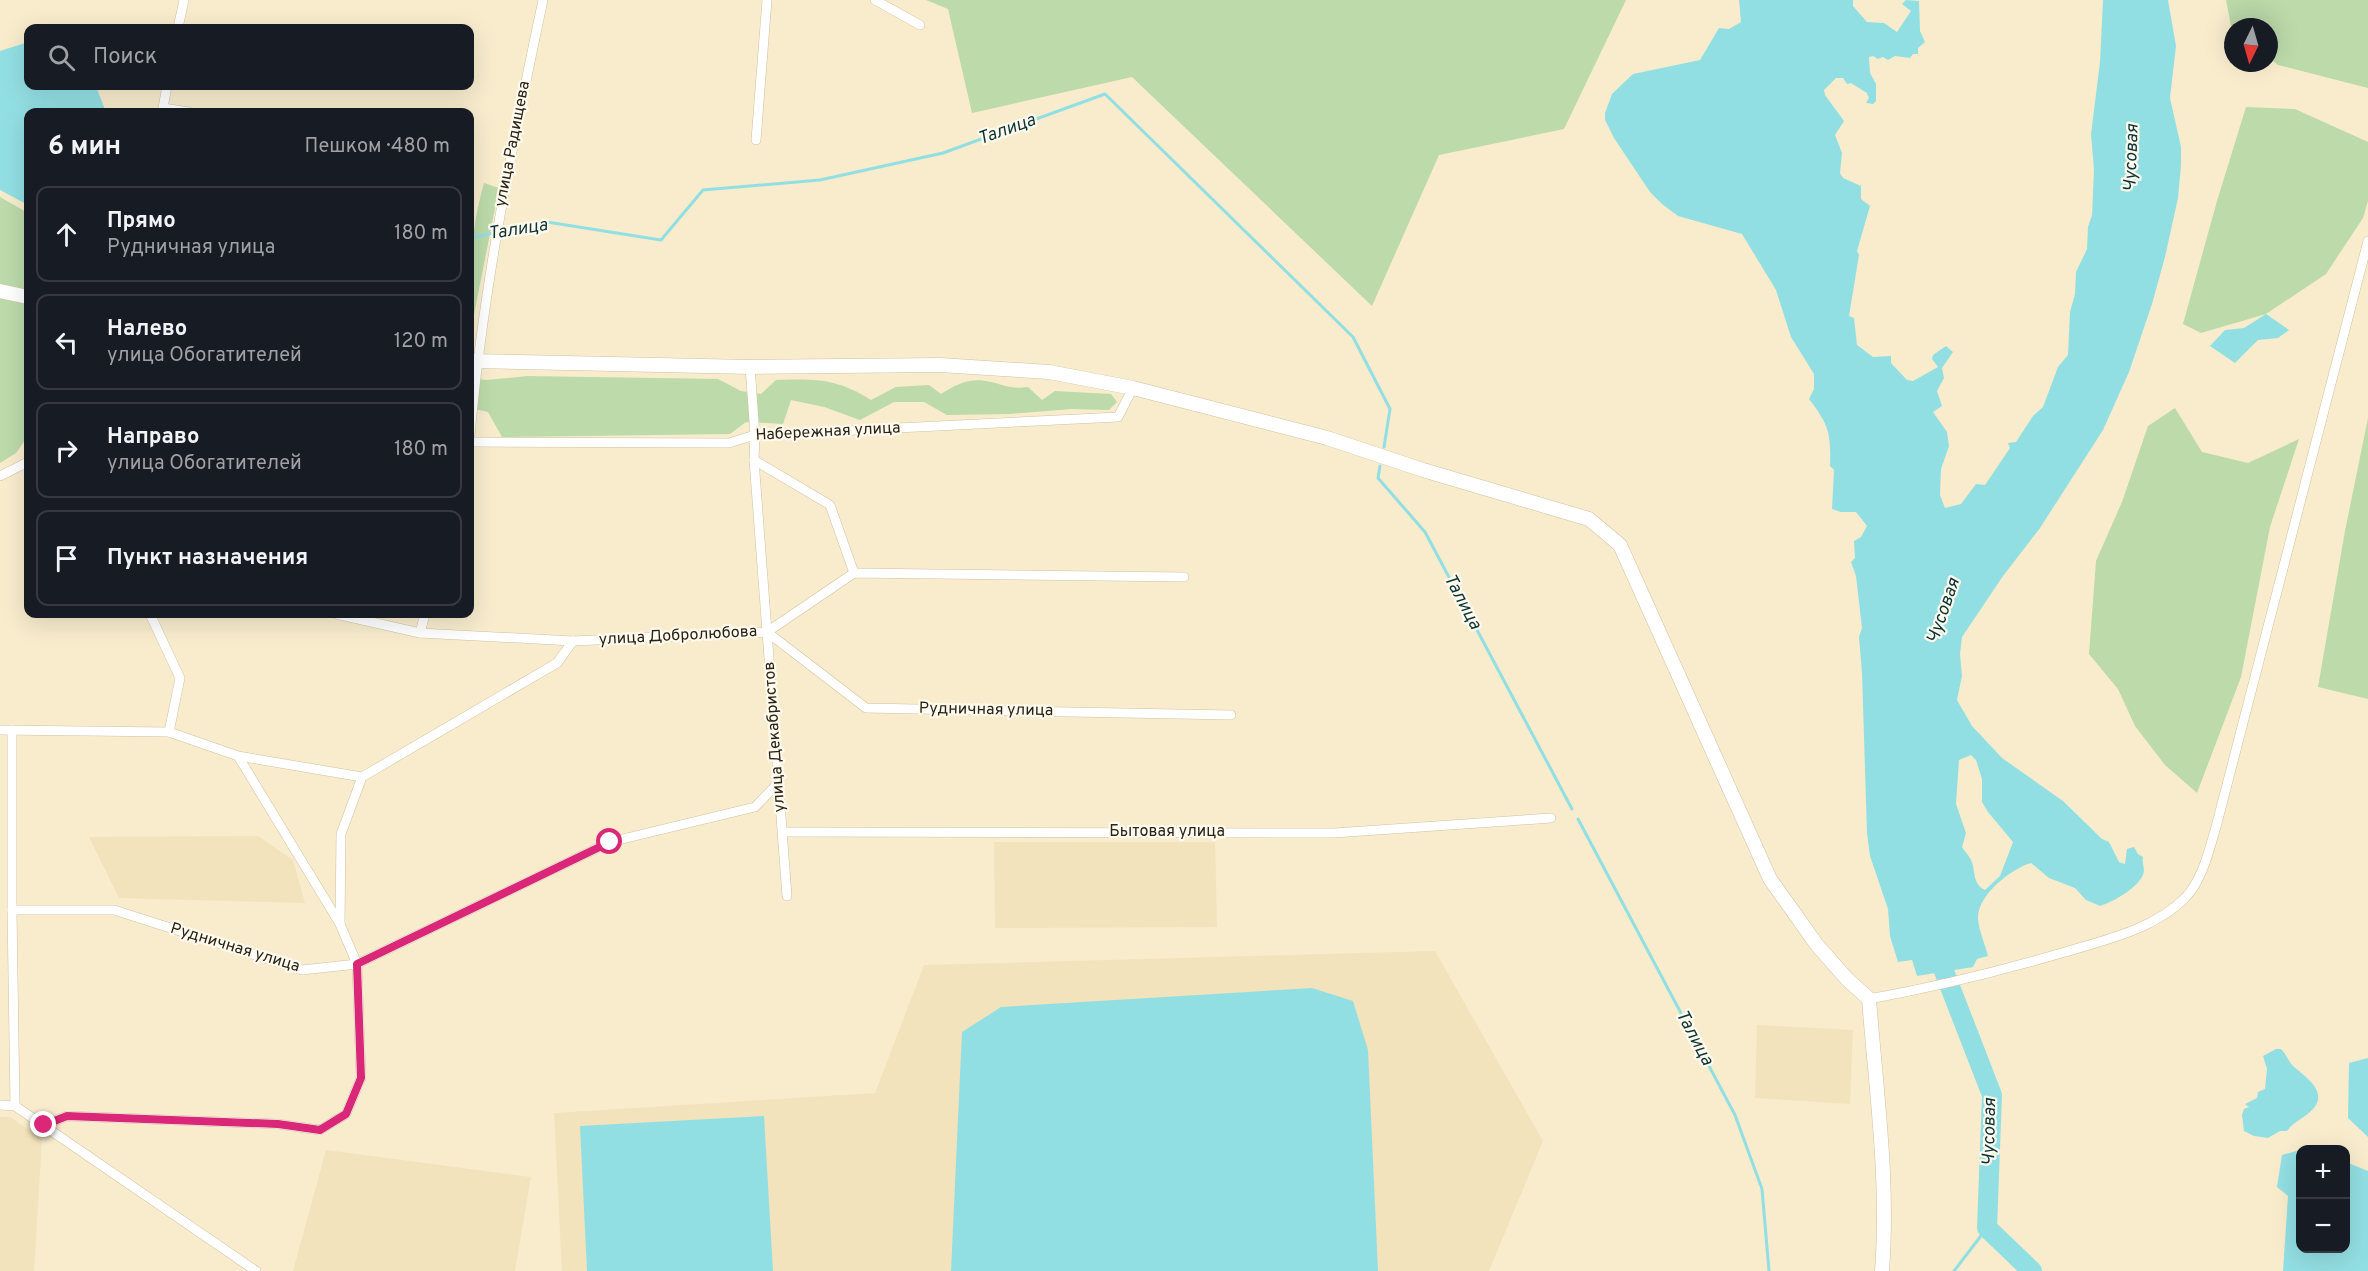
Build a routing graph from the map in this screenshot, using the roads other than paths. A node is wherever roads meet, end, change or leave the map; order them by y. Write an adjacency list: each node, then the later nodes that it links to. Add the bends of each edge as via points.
1 (184, 0): 5 (street)
2 (543, 0): 13 (street, улица Радищева)
3 (767, 0): 9 (street)
4 (875, 0): 6 (street)
5 (179, 24)
6 (920, 25)
7 (166, 90): 8 (street)
8 (163, 108)
9 (756, 140)
10 (2368, 242): 43 (street, via 2216,826 2196,883 2185,898 2156,920 2118,936 1996,972)
11 (0, 291): 12 (street)
12 (24, 296)
13 (474, 355)
14 (474, 361): 15 (street)
15 (750, 367): 16 (street, via 940,365 1049,372); 17 (street, улица Декабристов)
16 (1133, 388): 17 (street, Набережная улица, via 1118,417); 43 (street, via 1327,438 1589,519 1620,545 1770,879 1817,945)
17 (755, 435): 18 (street, Набережная улица, via 729,443); 19 (street, улица Декабристов)
18 (474, 442)
19 (754, 460): 22 (street, via 830,505); 27 (street, улица Декабристов)
20 (24, 464): 21 (street)
21 (0, 476)
22 (854, 573): 23 (street); 27 (street, улица Добролюбова)
23 (1184, 577)
24 (153, 618): 33 (street, via 180,678)
25 (354, 618): 28 (street, улица Добролюбова)
26 (424, 618): 28 (street)
27 (767, 632): 29 (street, улица Добролюбова); 30 (street, Рудничная улица, via 866,708); 36 (street, улица Декабристов)
28 (420, 633): 29 (street, улица Добролюбова)
29 (573, 641): 35 (street, via 556,663)
30 (1231, 715)
31 (0, 730): 32 (street)
32 (12, 730): 33 (street); 40 (street)
33 (169, 732): 34 (street)
34 (238, 756): 35 (street); 41 (street)
35 (362, 777): 41 (street, via 341,834)
36 (778, 783): 38 (street, улица Декабристов); 42 (street, Рудничная улица, via 755,807 610,842)
37 (1551, 818): 38 (street, Бытовая улица, via 1334,833)
38 (783, 832): 39 (street, улица Декабристов)
39 (788, 896)
40 (12, 910): 42 (street, Рудничная улица, via 114,910 302,970); 45 (street)
41 (340, 924): 42 (street)
42 (357, 964): 46 (street, via 361,1078 346,1114 320,1130 278,1124 67,1116)
43 (1869, 999): 48 (street, via 1886,1223)
44 (0, 1105): 45 (street)
45 (15, 1106): 46 (street)
46 (44, 1125): 47 (street)
47 (256, 1271)
48 (1882, 1271)

